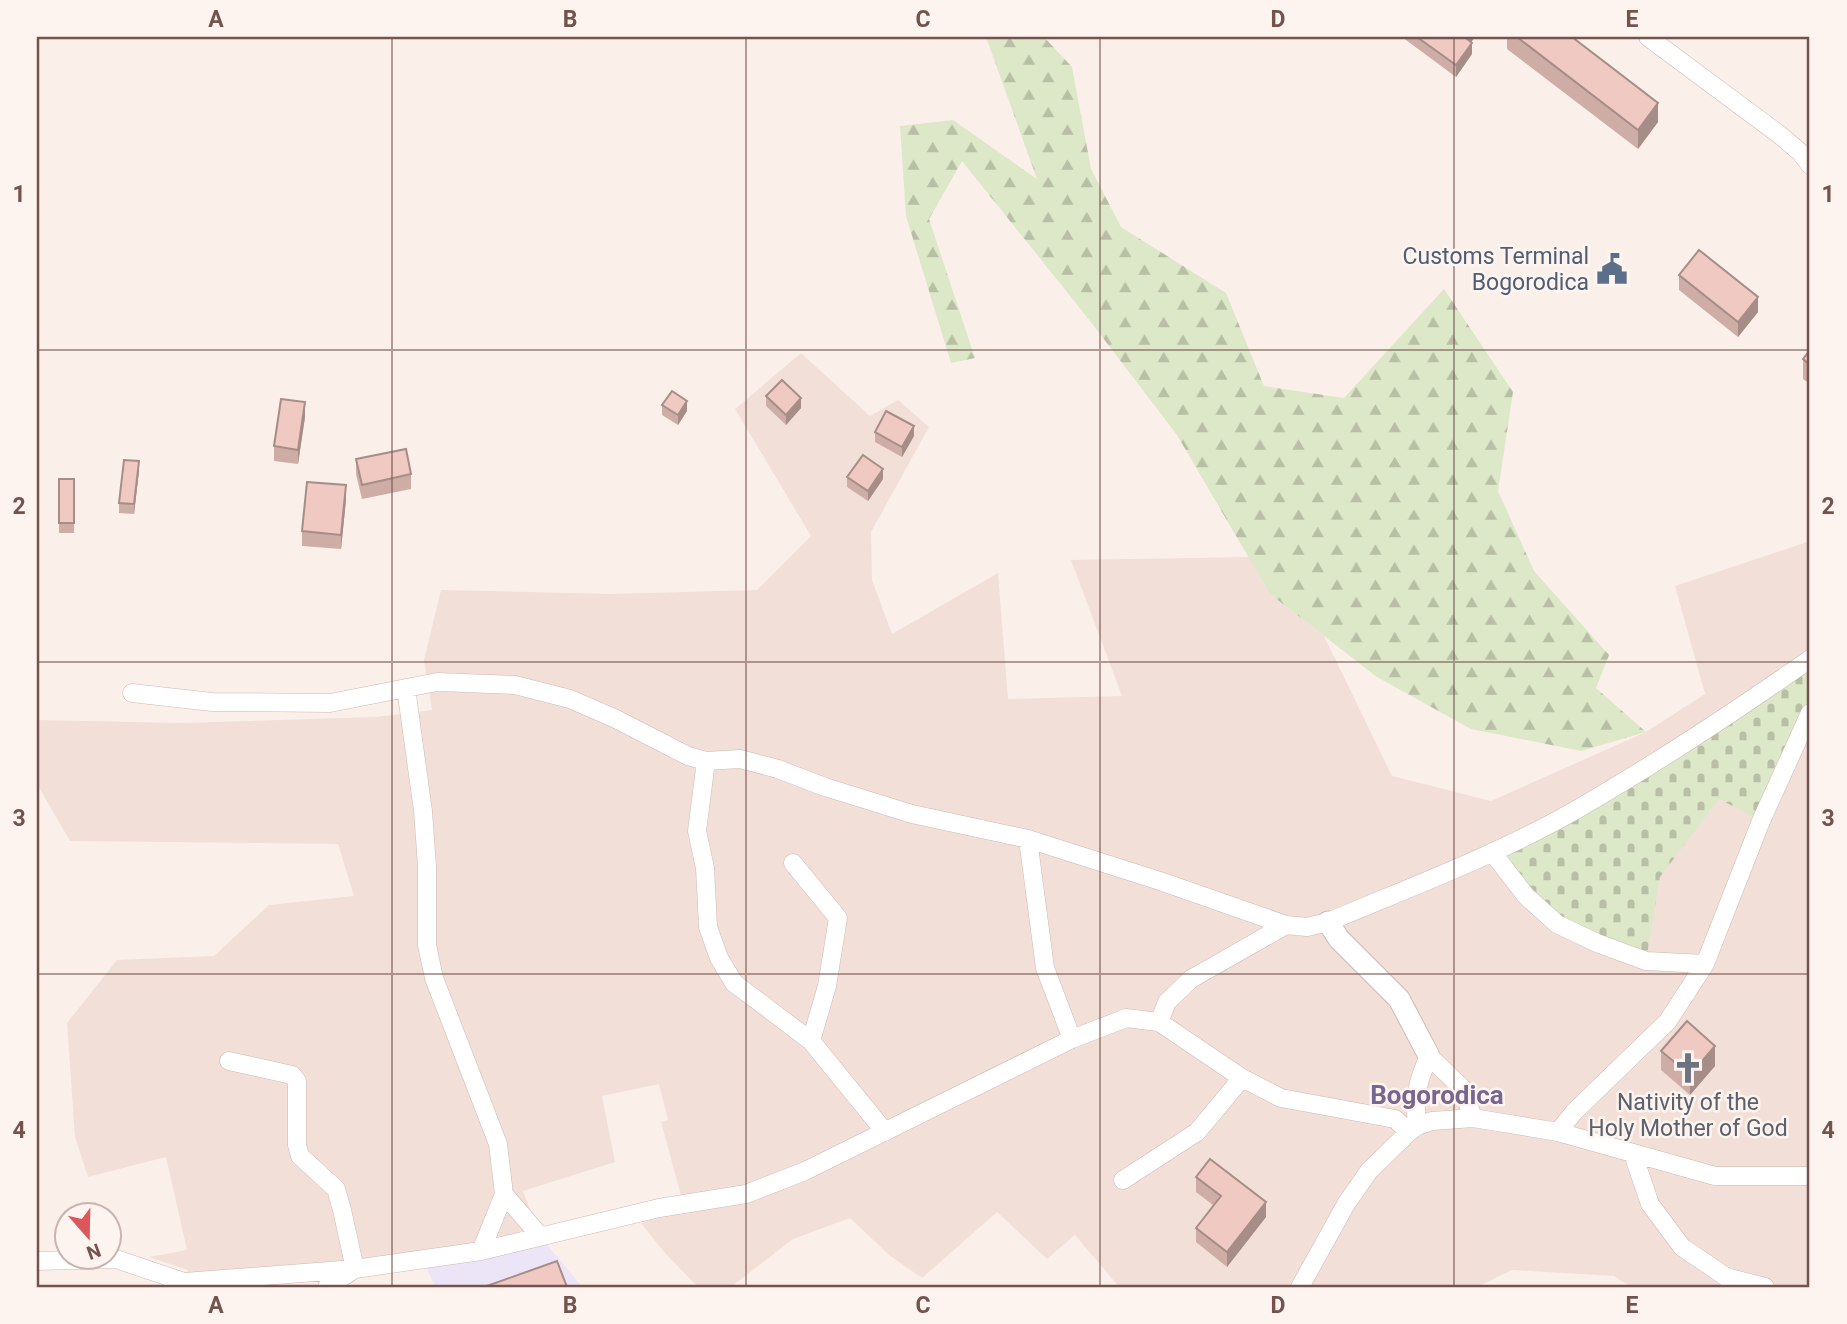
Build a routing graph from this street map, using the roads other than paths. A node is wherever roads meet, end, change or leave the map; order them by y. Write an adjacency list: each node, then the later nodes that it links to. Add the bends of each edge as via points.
1 (1648, 37): 2 (street, via 1780,135)
2 (1810, 165)
3 (1810, 659): 9 (street, via 1580,808)
4 (405, 688): 5 (street, via 330,703 212,702); 7 (street, via 437,682 514,685 570,699); 27 (street, via 424,825 427,945 434,978 498,1144)
5 (132, 693)
6 (1810, 713): 13 (street, via 1761,821)
7 (706, 761): 8 (street, via 740,759 912,814); 16 (street, via 697,831 705,868 708,927 719,958 734,983)
8 (1028, 839): 12 (street); 15 (street, via 1045,968)
9 (1492, 852): 11 (street); 13 (street, via 1526,896 1558,924 1646,961)
10 (793, 863): 16 (street, via 838,919 827,986)
11 (1328, 922): 12 (street); 17 (street, via 1399,999)
12 (1286, 925): 14 (street, via 1191,979 1167,1002)
13 (1705, 964): 23 (street, via 1668,1021)
14 (1159, 1022): 15 (street, via 1126,1018); 19 (street)
15 (1072, 1039): 22 (street)
16 (811, 1041): 22 (street)
17 (1429, 1056): 20 (street, via 1463,1089); 21 (street, via 1419,1078)
18 (229, 1061): 31 (street, via 292,1075 297,1081 300,1156 336,1189)
19 (1242, 1078): 21 (street, via 1282,1098 1395,1119); 26 (street, via 1197,1132)
20 (1473, 1118): 21 (street, via 1432,1121); 23 (street)
21 (1413, 1129): 33 (street, via 1369,1171)
22 (885, 1132): 28 (street, via 746,1194 659,1208)
23 (1558, 1132): 24 (street)
24 (1633, 1154): 25 (street, via 1715,1175); 34 (street, via 1650,1204 1682,1247 1726,1277)
25 (1810, 1176)
26 (1124, 1180)
27 (504, 1194): 28 (street); 29 (street)
28 (540, 1236): 29 (street)
29 (481, 1251): 31 (street)
30 (37, 1261): 31 (street, via 116,1259 184,1282)
31 (355, 1269): 32 (street)
32 (327, 1287)
33 (1300, 1287)
34 (1765, 1287)

